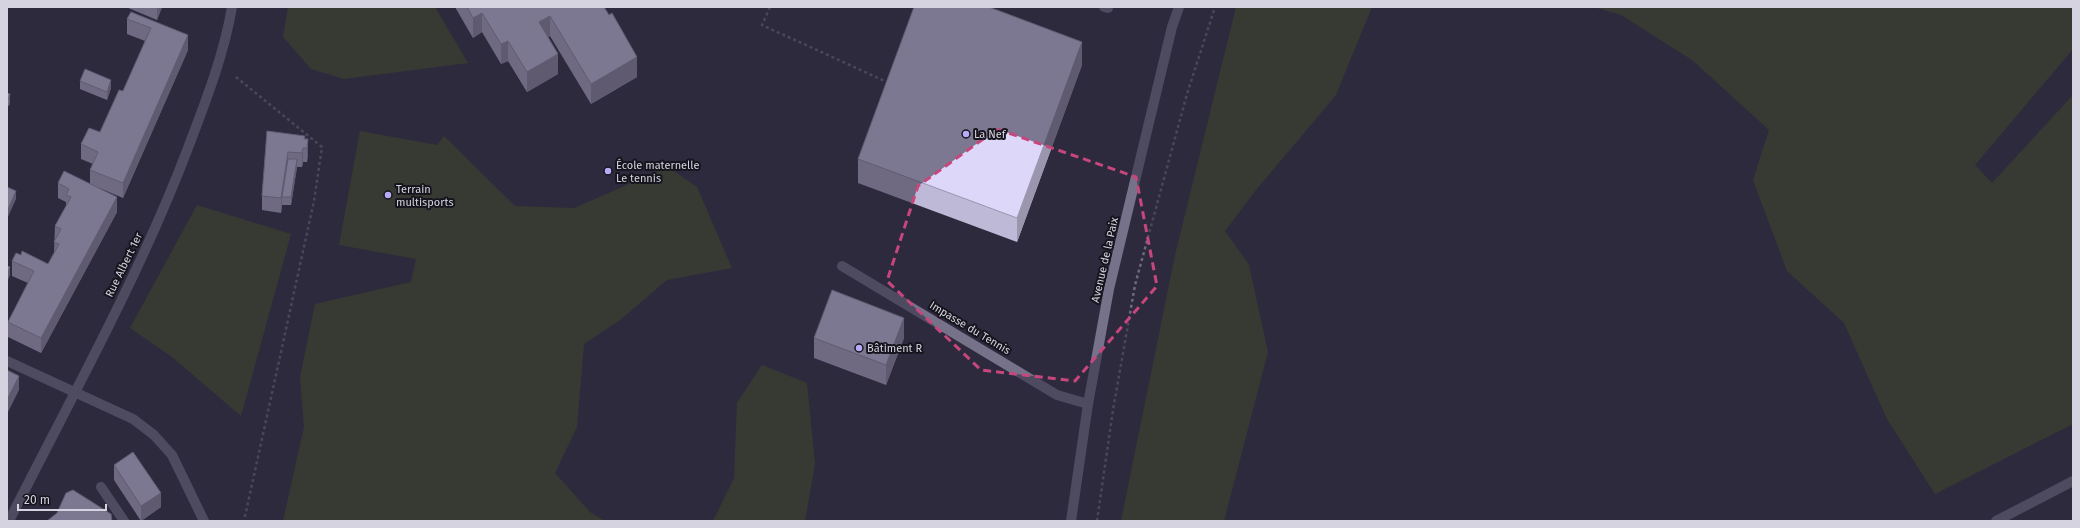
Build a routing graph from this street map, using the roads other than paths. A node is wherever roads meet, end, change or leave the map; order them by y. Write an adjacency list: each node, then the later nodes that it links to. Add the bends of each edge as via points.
1 (232, 7): 5 (street, Rue Albert 1er, via 218,62 172,189)
2 (1179, 7): 6 (street, Avenue de la Paix, via 1109,289)
3 (842, 266): 6 (street, Impasse du Tennis, via 1057,394)
4 (7, 361): 5 (street)
5 (74, 393): 9 (street, Rue Albert 1er); 11 (street, via 133,419 154,435 172,455)
6 (1088, 404): 12 (street, Avenue de la Paix)
7 (2073, 481): 13 (street)
8 (101, 487): 10 (street)
9 (9, 521)
10 (124, 521)
11 (204, 521)
12 (1071, 521)
13 (1996, 521)

